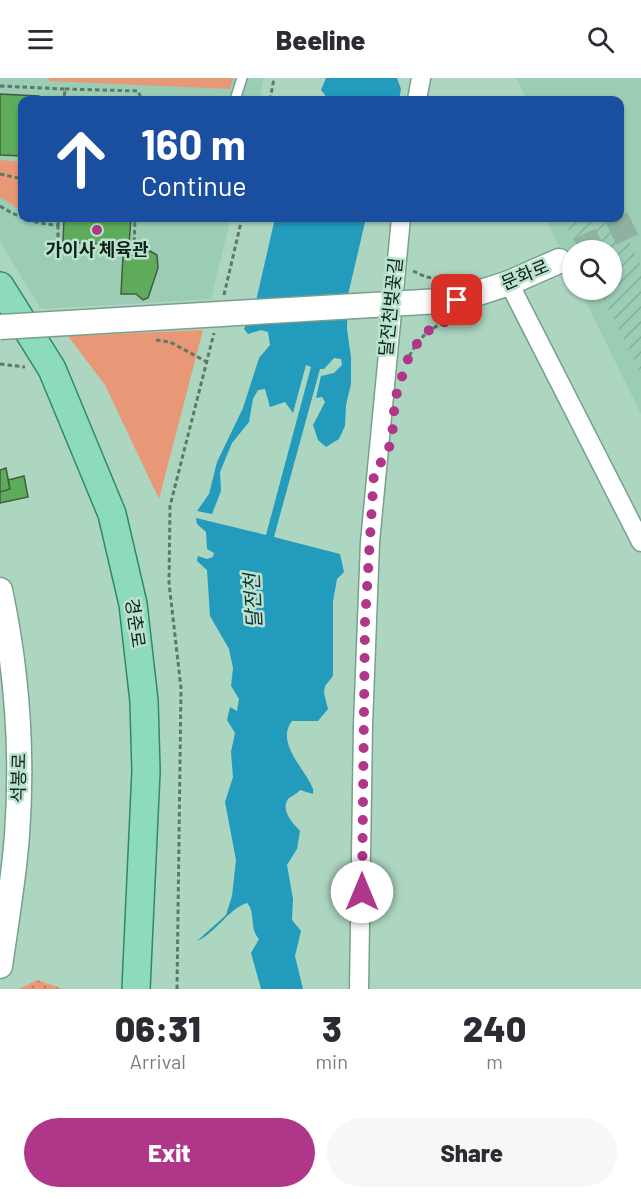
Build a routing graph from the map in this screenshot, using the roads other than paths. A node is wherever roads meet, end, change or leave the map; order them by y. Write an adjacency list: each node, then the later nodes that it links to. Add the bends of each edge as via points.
1 (242, 78): 3 (lane)
2 (421, 78): 4 (street)
3 (236, 96)
4 (418, 96)
5 (401, 222): 14 (street, 달전천벚꽃길, via 374,472 365,622)
6 (559, 261): 7 (main road, 문화로)
7 (509, 283): 9 (main road, 문화로, bridge, via 457,300); 10 (street)
8 (0, 286): 13 (main road, 경춘로, via 48,359 112,514 133,604 144,701 146,771)
9 (0, 327)
10 (641, 542)
11 (0, 590): 12 (main road, 석봉로, via 19,720 20,773 17,836)
12 (0, 966)
13 (136, 989)
14 (359, 989)

